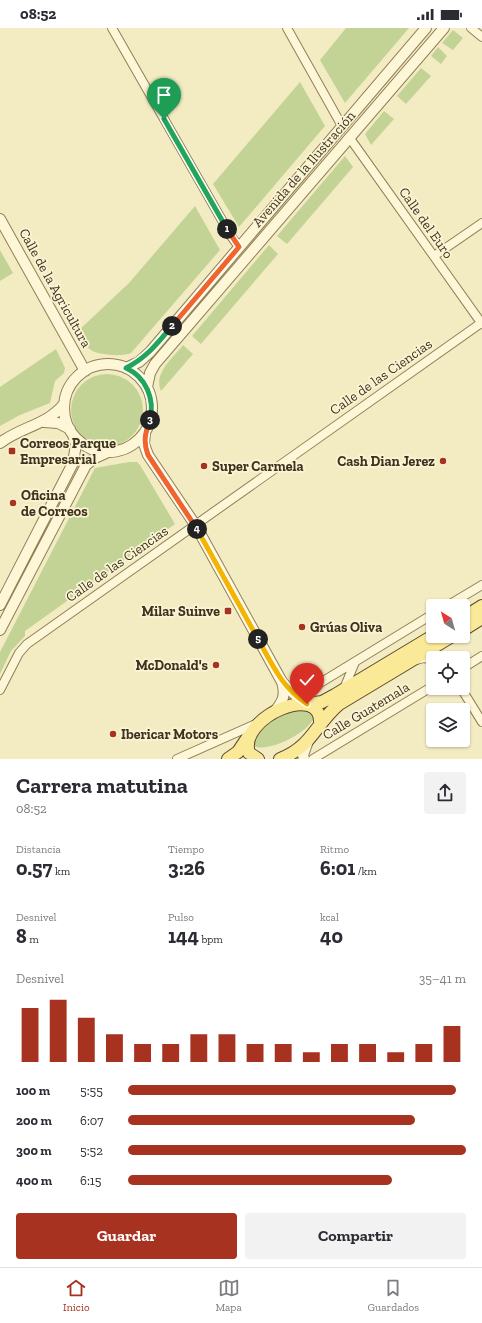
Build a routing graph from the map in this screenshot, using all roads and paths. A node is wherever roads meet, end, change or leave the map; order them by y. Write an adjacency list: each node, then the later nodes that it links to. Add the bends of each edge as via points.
1 (112, 28): 11 (street)
2 (287, 28): 7 (street)
3 (426, 28): 7 (street, Avenida de la Ilustración)
4 (444, 28): 8 (street, Avenida de la Ilustración)
5 (471, 28): 6 (street)
6 (482, 37)
7 (342, 126): 11 (street, Avenida de la Ilustración)
8 (350, 137): 12 (street, Calle del Euro); 16 (street, Avenida de la Ilustración, via 155,364)
9 (0, 219): 15 (street, Calle de la Agricultura)
10 (482, 223): 12 (street)
11 (239, 247): 14 (street, Avenida de la Ilustración, via 150,352 139,362)
12 (434, 256): 13 (street, Calle del Euro)
13 (482, 324): 25 (street, Calle de las Ciencias)
14 (126, 368): 15 (street, via 103,365); 16 (street, via 138,376)
15 (85, 371): 17 (street, via 76,378)
16 (147, 387): 20 (street, via 152,404 151,419)
17 (64, 404): 18 (street, via 55,415); 19 (street, via 65,417)
18 (44, 422): 19 (street, via 58,423); 21 (street, via 10,435)
19 (71, 431): 23 (street, via 79,441 90,448); 28 (street, via 76,444 73,463)
20 (145, 432): 22 (street, via 137,441); 24 (street, via 144,444)
21 (0, 443)
22 (125, 448): 23 (street); 24 (street)
23 (108, 452): 34 (street, via 86,465)
24 (148, 455): 25 (street)
25 (196, 526): 42 (street); 43 (street, Calle de las Ciencias, via 27,644 19,653)
26 (482, 585): 27 (street)
27 (459, 599)
28 (0, 605)
29 (482, 606): 30 (main road)
30 (470, 614)
31 (426, 618): 40 (street)
32 (482, 618): 33 (main road)
33 (470, 626)
34 (0, 630)
35 (426, 640): 44 (main road)
36 (440, 643): 39 (main road)
37 (482, 656): 41 (street)
38 (426, 658): 39 (street)
39 (411, 660): 52 (main road, via 339,704 328,713)
40 (355, 662): 44 (street); 46 (street, via 307,691)
41 (470, 664)
42 (282, 682): 46 (street); 49 (street, via 285,692 283,700)
43 (0, 690)
44 (342, 690): 48 (main road, via 322,702)
45 (426, 690): 60 (street, Calle Guatemala)
46 (290, 691): 48 (street)
47 (465, 695): 50 (street)
48 (307, 704): 49 (main road, via 287,707); 52 (main road, via 318,712)
49 (273, 714): 51 (main road)
50 (482, 722)
51 (259, 723): 53 (main road); 55 (street)
52 (320, 725): 54 (main road)
53 (248, 737): 56 (main road, via 238,752); 57 (main road, via 249,752)
54 (308, 741): 58 (main road); 59 (street, via 303,754)
55 (177, 759)
56 (228, 759)
57 (258, 759)
58 (280, 759)
59 (304, 759)
60 (313, 759)

